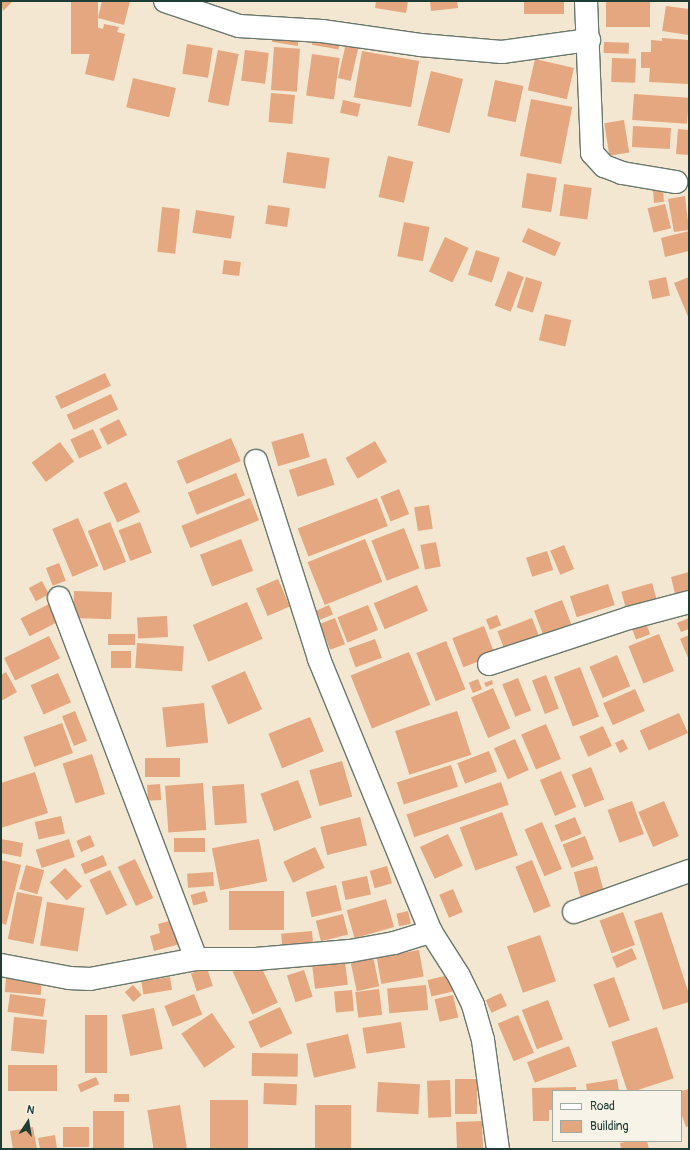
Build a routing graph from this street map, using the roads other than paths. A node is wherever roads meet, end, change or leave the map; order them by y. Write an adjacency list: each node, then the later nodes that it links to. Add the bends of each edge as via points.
1 (165, 1): 3 (street, via 239,26 322,31 420,45 502,52)
2 (586, 1): 3 (street)
3 (589, 40): 4 (street, via 592,153 604,166 622,173)
4 (676, 182)
5 (256, 460): 11 (street, via 319,659)
6 (59, 598): 12 (street)
7 (689, 602): 8 (street, via 629,618)
8 (489, 664)
9 (689, 871): 10 (street)
10 (574, 912)
11 (431, 932): 12 (street, via 394,943 350,951 256,959); 14 (street, via 459,976 473,1005 483,1040)
12 (196, 959): 13 (street, via 90,979 69,978)
13 (1, 965)
14 (498, 1149)

